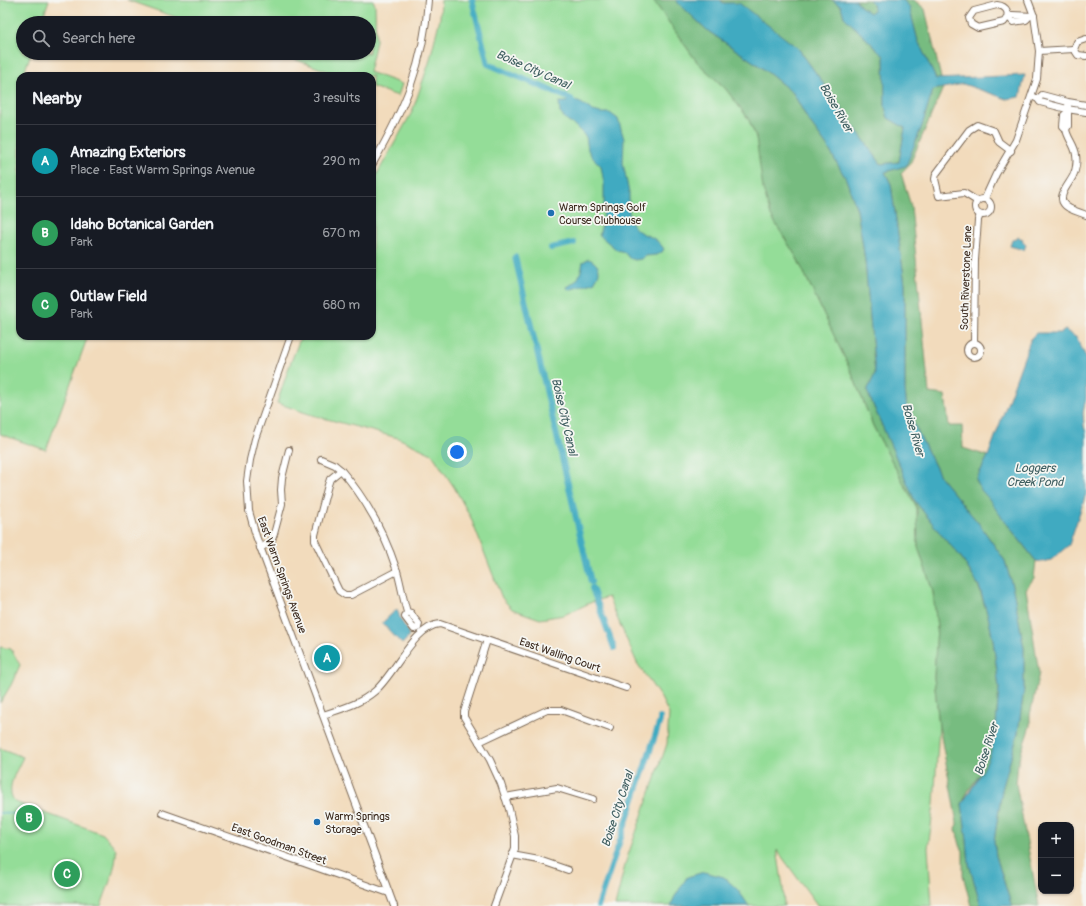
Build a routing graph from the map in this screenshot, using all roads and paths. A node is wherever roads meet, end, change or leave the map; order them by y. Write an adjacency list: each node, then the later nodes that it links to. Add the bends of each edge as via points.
1 (428, 0): 14 (street, via 426,25 414,78 396,121)
2 (1028, 0): 3 (street, South Riverstone Lane)
3 (1032, 16): 4 (street); 7 (street, South Riverstone Lane)
4 (1008, 17): 4 (street, via 1001,23 978,28 973,26 969,18 974,11 997,5 1006,8)
5 (1086, 39): 6 (street, via 1077,42)
6 (1074, 49): 7 (street); 8 (street, via 1078,55)
7 (1039, 51): 9 (street, South Riverstone Lane)
8 (1086, 56)
9 (1032, 96): 11 (street, via 1040,102); 13 (street, South Riverstone Lane)
10 (1086, 105): 11 (street)
11 (1068, 108): 12 (street); 18 (street, via 1063,126 1076,155 1076,161 1073,176 1064,191 1062,201 1069,208)
12 (1086, 112)
13 (1011, 151): 15 (street, South Riverstone Lane, via 996,174); 16 (street, via 999,142 994,132 977,125 969,130 936,174 939,196 964,192)
14 (376, 157)
15 (986, 198): 16 (street); 17 (street, South Riverstone Lane, via 990,202 991,210 987,214)
16 (976, 201): 17 (street, South Riverstone Lane, via 975,209)
17 (980, 214): 20 (street, South Riverstone Lane, via 975,260)
18 (1086, 215)
19 (290, 340): 24 (street, East Warm Springs Avenue, via 255,439 247,481 249,511)
20 (974, 343)
21 (289, 450): 24 (street, via 282,478 282,504 274,534 269,544)
22 (321, 459): 23 (street)
23 (341, 470): 25 (street, via 375,520); 25 (street, via 330,479 315,535 317,548 339,592 351,595)
24 (260, 548): 29 (street, East Warm Springs Avenue)
25 (397, 571): 26 (street, via 408,612 405,616 414,629)
26 (420, 630): 27 (street, East Walling Court, via 440,624); 29 (street, via 383,683 370,695 352,705)
27 (487, 640): 28 (street, East Walling Court); 31 (street, via 464,712 464,717)
28 (626, 688)
29 (323, 715): 37 (street, East Warm Springs Avenue)
30 (610, 728): 31 (street, via 561,710 547,710)
31 (479, 742): 32 (street, via 496,772)
32 (505, 796): 33 (street, via 557,788); 35 (street, via 516,842)
33 (593, 799)
34 (162, 813): 37 (street, East Goodman Street)
35 (512, 855): 36 (street, via 539,860); 39 (street)
36 (568, 870)
37 (389, 893): 38 (street, East Warm Springs Avenue)
38 (394, 906)
39 (494, 906)

